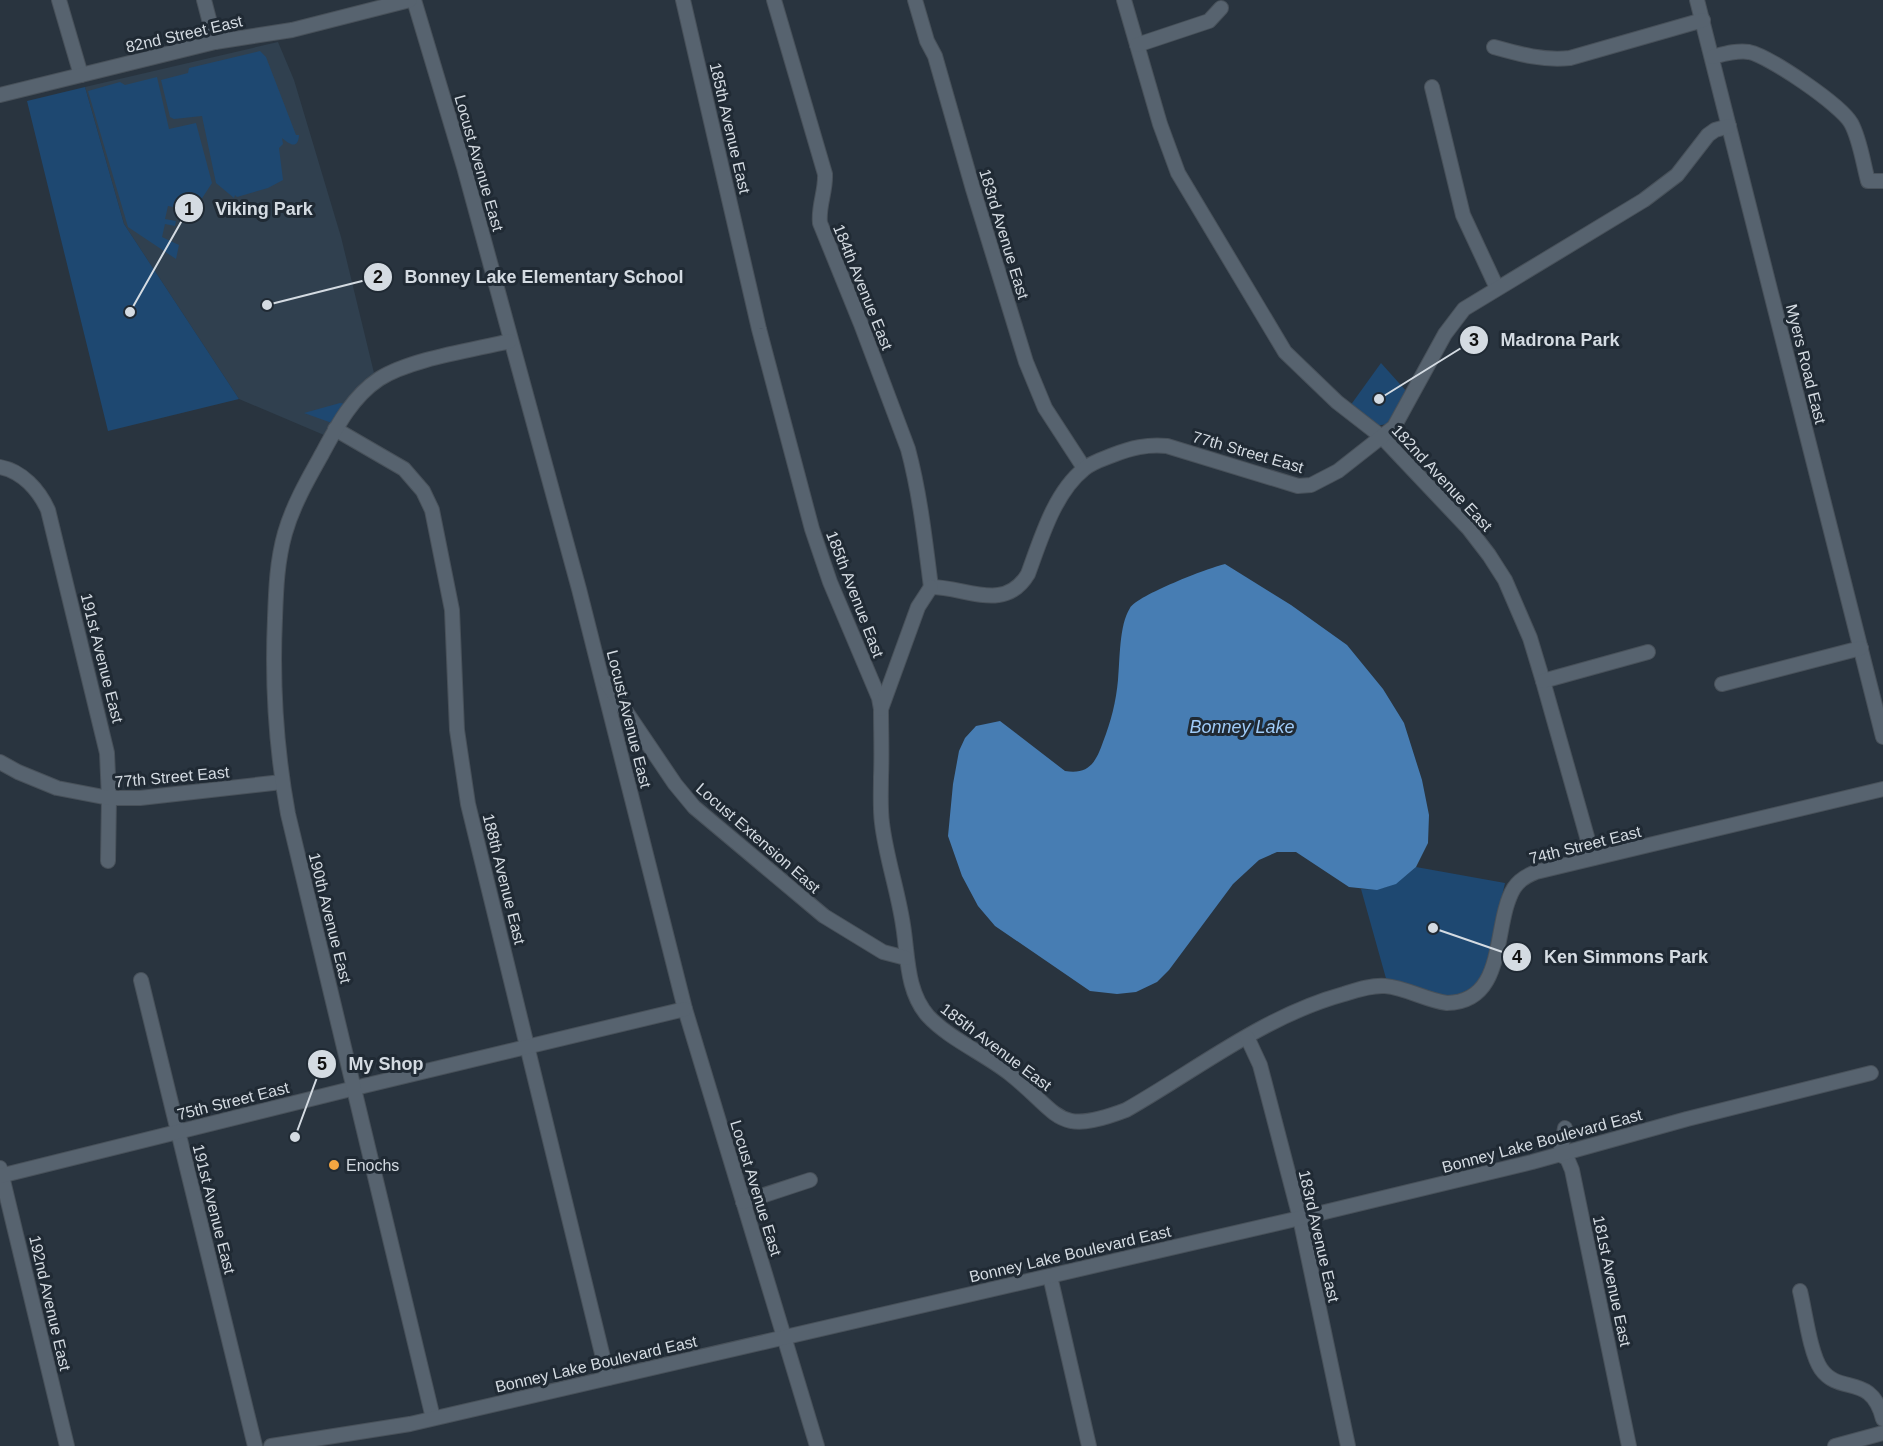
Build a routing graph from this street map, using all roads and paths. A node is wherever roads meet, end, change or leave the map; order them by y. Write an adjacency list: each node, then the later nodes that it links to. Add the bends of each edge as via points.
1 (59, 0): 15 (street)
2 (204, 0): 11 (street)
3 (412, 0): 11 (street, 82nd Street East, via 292,30); 21 (street, Locust Avenue East, via 464,166)
4 (683, 0): 32 (street, 185th Avenue East, via 759,329 812,529)
5 (774, 0): 26 (street, 184th Avenue East, via 825,174 820,223 904,440 920,497)
6 (915, 0): 25 (street, 183rd Avenue East, via 1026,362 1045,408)
7 (1124, 0): 12 (street, 182nd Avenue East)
8 (1697, 0): 10 (street, Myers Road East)
9 (1221, 8): 12 (street, via 1209,21)
10 (1703, 20): 13 (street, via 1570,58 1553,60); 14 (street, Myers Road East)
11 (215, 42): 15 (street, 82nd Street East)
12 (1137, 45): 23 (street, 182nd Avenue East, via 1178,173 1285,352 1337,402)
13 (1494, 47)
14 (1712, 57): 18 (street, Myers Road East); 19 (street, via 1741,51 1757,54 1836,107 1853,128 1868,181)
15 (81, 75): 17 (street, 82nd Street East)
16 (1432, 87): 20 (street, via 1463,214)
17 (0, 95)
18 (1729, 126): 20 (street, 77th Street East, via 1708,135 1677,175 1653,195); 27 (street, Myers Road East)
19 (1883, 182)
20 (1497, 288): 23 (street, 77th Street East, via 1457,316 1403,413)
21 (510, 341): 22 (street, 190th Avenue East, via 398,369 369,387); 29 (street, Locust Avenue East)
22 (335, 429): 35 (street, 190th Avenue East, via 293,509 279,561 273,703); 44 (street, 188th Avenue East, via 404,469 423,490 432,510 452,610 457,730 464,779)
23 (1382, 437): 25 (street, 77th Street East, via 1338,471 1306,486 1156,445 1138,446); 30 (street, 182nd Avenue East, via 1489,555 1517,607)
24 (0, 467): 37 (street, 191st Avenue East, via 21,476 41,496 48,510 105,745)
25 (1084, 468): 26 (street, 77th Street East, via 1061,496 1028,574 1018,588 1008,594 989,596)
26 (931, 587): 32 (street, via 918,607)
27 (1861, 648): 31 (street); 33 (street, Myers Road East)
28 (1648, 652): 30 (street)
29 (602, 676): 40 (street, Locust Extension East, via 694,807 824,916 883,952); 42 (street, Locust Avenue East)
30 (1543, 681): 38 (street, 182nd Avenue East)
31 (1722, 684)
32 (881, 709): 40 (street, 185th Avenue East, via 882,822 904,928)
33 (1883, 737)
34 (0, 762): 37 (street, 77th Street East, via 57,788)
35 (282, 782): 37 (street, 77th Street East); 46 (street, 190th Avenue East)
36 (1883, 789): 38 (street, 74th Street East)
37 (109, 798): 39 (street, 191st Avenue East)
38 (1593, 858): 43 (street, 74th Street East, via 1536,872 1518,883 1509,900 1489,977 1467,999 1446,1004 1402,989 1371,987 1300,1008)
39 (108, 861)
40 (906, 958): 47 (street, 185th Avenue East, via 920,1006 928,1016 1009,1073)
41 (141, 980): 49 (street, 191st Avenue East)
42 (685, 1009): 44 (street, 75th Street East); 53 (street, Locust Avenue East)
43 (1247, 1037): 47 (street, 74th Street East, via 1142,1101 1107,1117 1090,1122 1066,1121); 54 (street, 183rd Avenue East, via 1260,1065)
44 (528, 1047): 46 (street, 75th Street East); 58 (street, 188th Avenue East)
45 (1871, 1073): 50 (street, Bonney Lake Boulevard East)
46 (355, 1088): 49 (street, 75th Street East); 59 (street, 190th Avenue East)
47 (1050, 1109)
48 (1565, 1128): 50 (street)
49 (178, 1131): 51 (street, 75th Street East); 64 (street, 191st Avenue East)
50 (1560, 1155): 54 (street, Bonney Lake Boulevard East); 70 (street, 181st Avenue East, via 1567,1158 1572,1170)
51 (1, 1173): 63 (street, 192nd Avenue East)
52 (810, 1180): 53 (street)
53 (743, 1202): 57 (street, Locust Avenue East)
54 (1300, 1218): 55 (street, Bonney Lake Boulevard East); 69 (street, 183rd Avenue East)
55 (1050, 1276): 57 (street, Bonney Lake Boulevard East); 68 (street)
56 (1800, 1291): 60 (street, via 1822,1371 1870,1393)
57 (784, 1337): 58 (street, Bonney Lake Boulevard East); 67 (street, Locust Avenue East)
58 (608, 1378): 59 (street, Bonney Lake Boulevard East)
59 (433, 1418): 62 (street, Bonney Lake Boulevard East)
60 (1883, 1419)
61 (1883, 1433): 71 (street)
62 (342, 1436): 65 (street, Bonney Lake Boulevard East); 66 (street)
63 (67, 1446)
64 (255, 1446)
65 (271, 1446)
66 (357, 1446)
67 (816, 1446)
68 (1089, 1446)
69 (1348, 1446)
70 (1629, 1446)
71 (1835, 1446)

